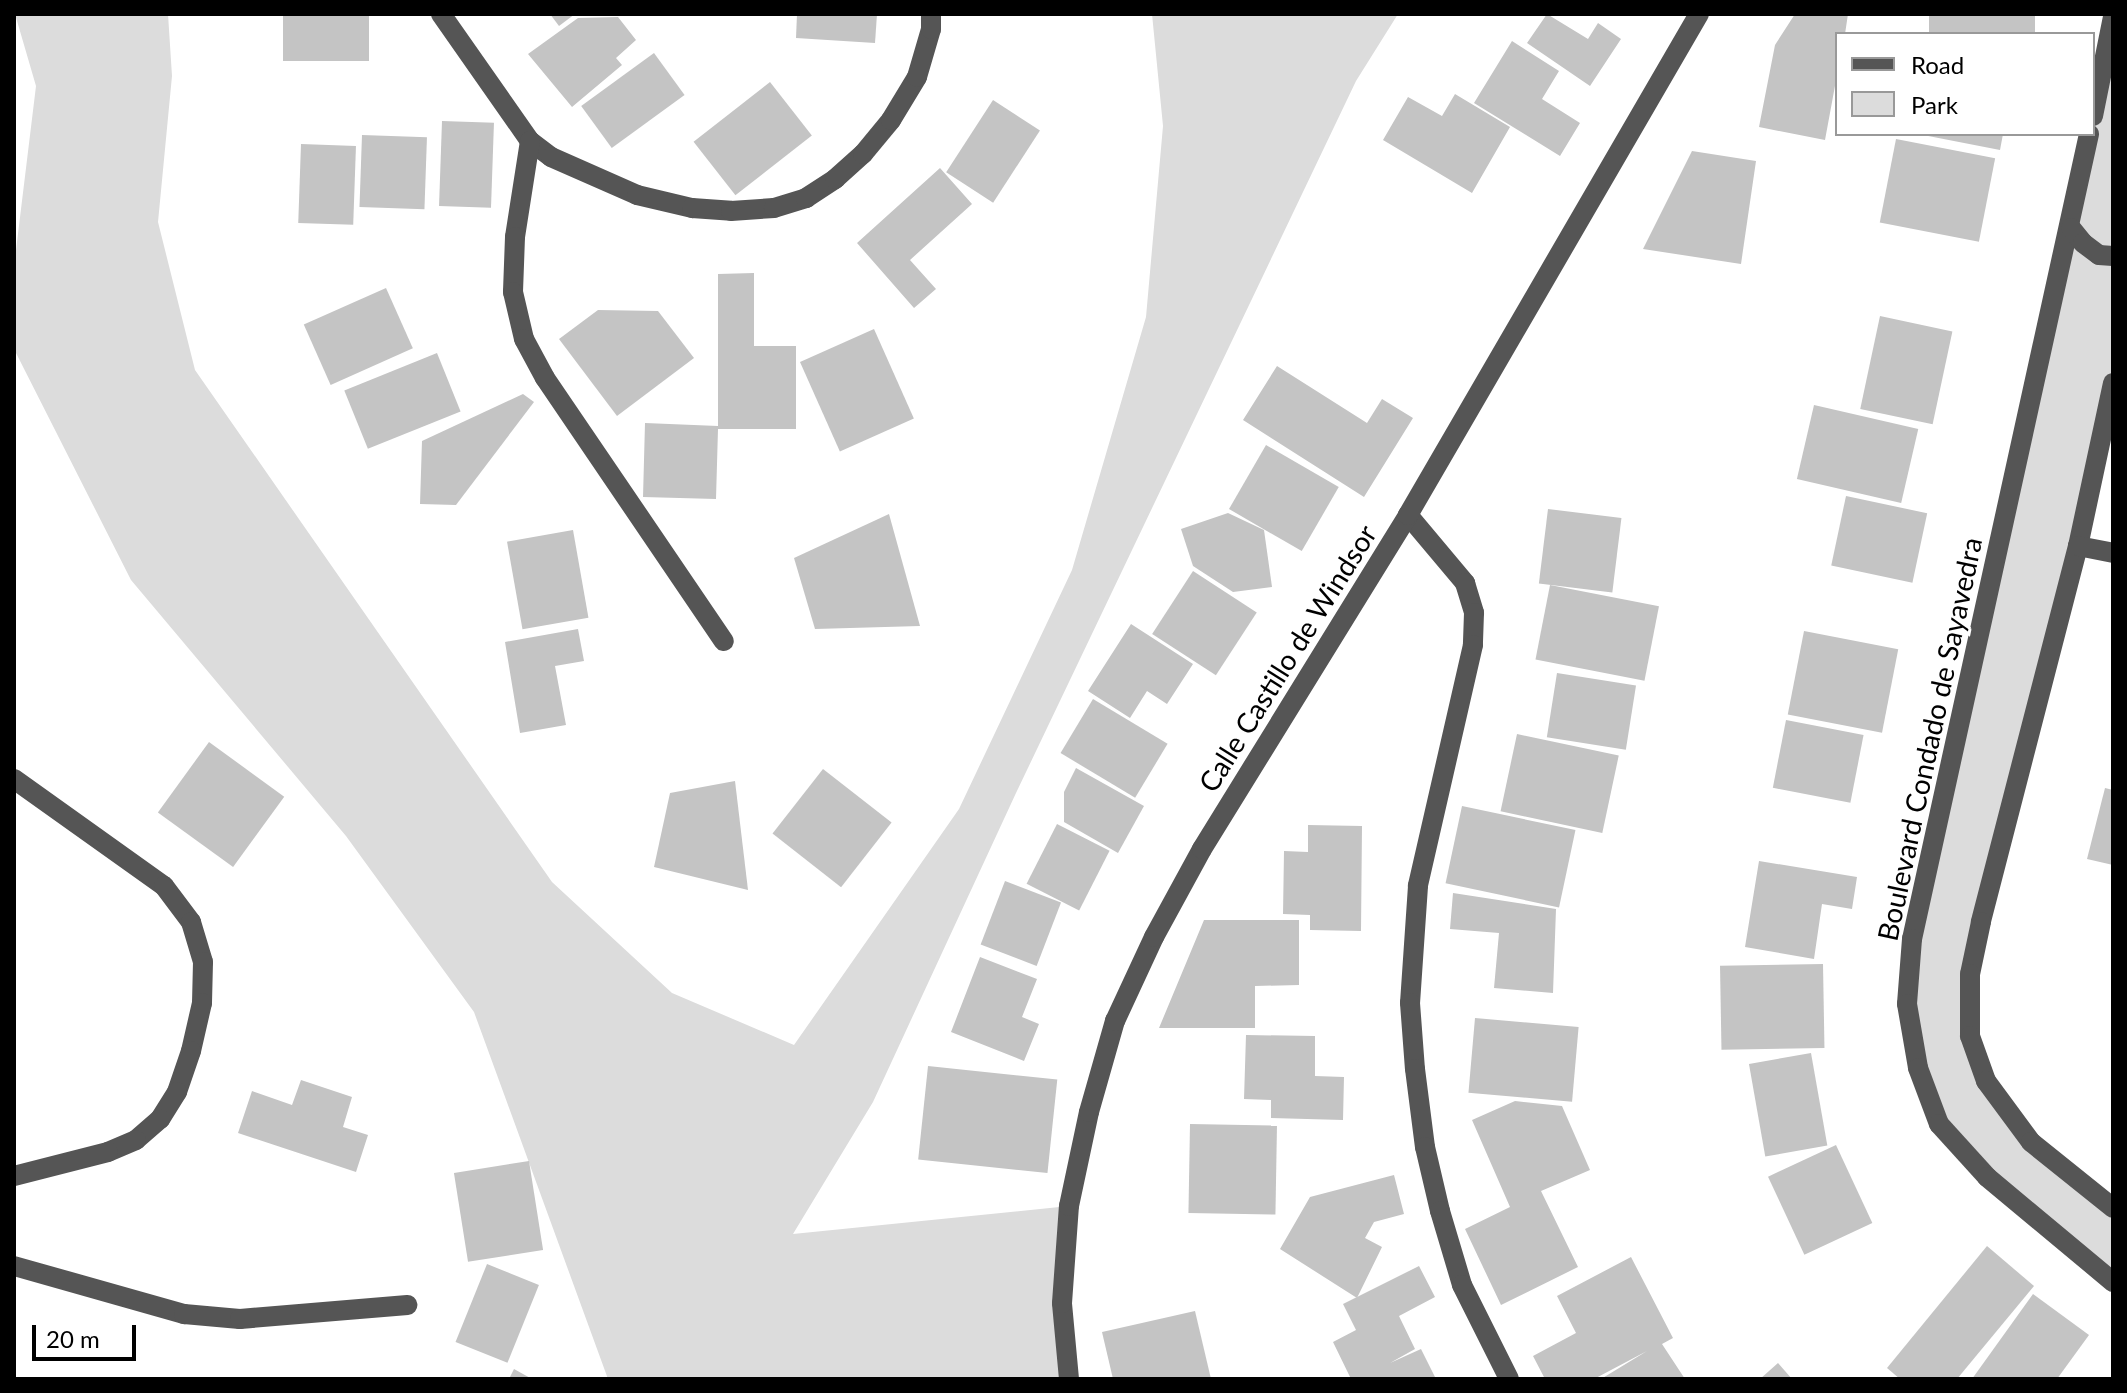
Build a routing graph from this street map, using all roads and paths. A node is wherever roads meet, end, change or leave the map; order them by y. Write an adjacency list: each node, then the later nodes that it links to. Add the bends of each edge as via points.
1 (441, 14): 7 (street)
2 (931, 14): 7 (street, via 917,77 891,120 863,154 806,198 774,208 692,208 588,176)
3 (1699, 14): 13 (street, Calle Castillo de Windsor)
4 (2113, 17): 5 (street)
5 (2095, 106)
6 (2089, 136): 8 (street, Boulevard Condado de Sayavedra)
7 (530, 141): 16 (street, via 515,237 513,292 524,339 545,378)
8 (2071, 228): 9 (street, via 2099,255); 21 (street, Boulevard Condado de Sayavedra, via 1912,939 1907,1004 1918,1068 1939,1124 1987,1177)
9 (2113, 256)
10 (2113, 383): 11 (street)
11 (2097, 454): 12 (street); 14 (street)
12 (2113, 469)
13 (1408, 515): 23 (street, Calle Castillo de Windsor, via 1202,849 1115,1021 1069,1206 1062,1303); 24 (street, via 1465,583 1474,613 1473,645 1418,886 1410,1003 1415,1069 1425,1147 1462,1285)
14 (2078, 546): 15 (street); 19 (street, via 1981,922 1970,974 1970,1036 1986,1081 2031,1142)
15 (2113, 553)
16 (724, 641)
17 (14, 779): 18 (street, via 164,886 191,922 203,962 202,1003 191,1051 177,1092 160,1119 136,1140 108,1152)
18 (14, 1176)
19 (2113, 1208)
20 (14, 1266): 22 (street, via 184,1314 240,1319)
21 (2113, 1282)
22 (407, 1305)
23 (1069, 1379)
24 (1509, 1379)

